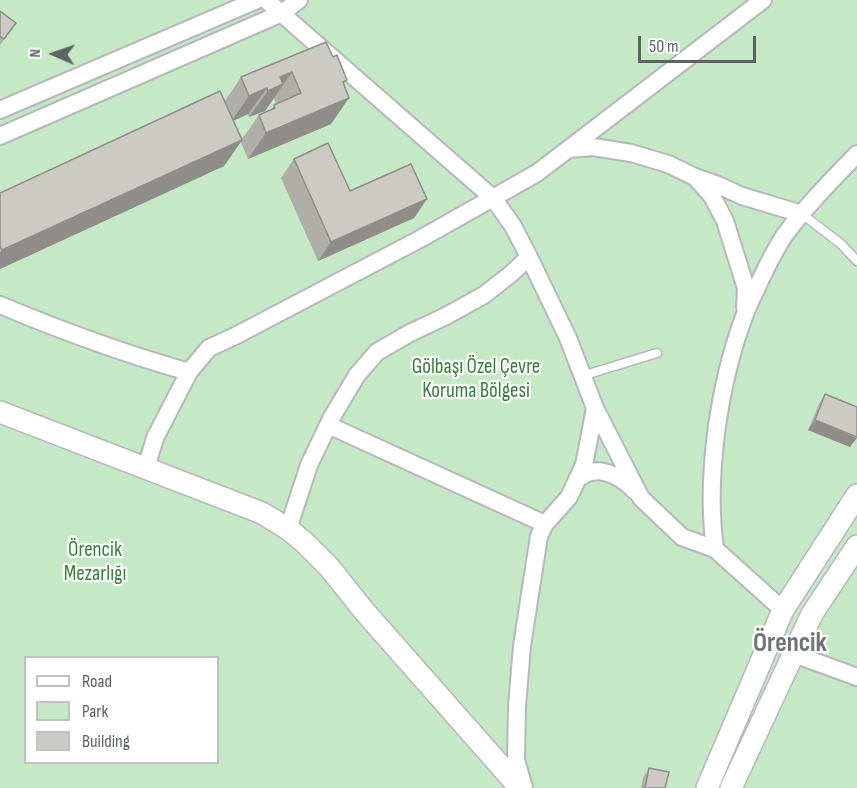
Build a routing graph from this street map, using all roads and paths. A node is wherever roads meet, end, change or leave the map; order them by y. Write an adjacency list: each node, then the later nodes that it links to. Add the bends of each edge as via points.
1 (257, 0): 6 (street)
2 (266, 0): 5 (street)
3 (299, 0): 5 (street)
4 (763, 0): 8 (street)
5 (282, 13): 7 (street); 11 (street)
6 (0, 110)
7 (0, 135)
8 (568, 149): 10 (street, via 593,147 631,153); 11 (street, via 537,173)
9 (857, 154): 12 (street)
10 (695, 177): 12 (street); 16 (street, via 712,196 725,221 746,288)
11 (493, 198): 13 (street); 18 (street, via 209,348)
12 (802, 214): 14 (lane); 16 (street, via 766,268)
13 (529, 257): 19 (street); 22 (street, via 484,294 377,352 357,375)
14 (857, 261)
15 (0, 305): 18 (street, via 76,336)
16 (745, 313): 30 (street, via 722,397 715,440)
17 (657, 353): 19 (lane)
18 (189, 372): 23 (street, via 155,438)
19 (582, 376): 20 (street)
20 (595, 408): 24 (street, via 584,465); 26 (street)
21 (0, 412): 23 (street)
22 (328, 425): 27 (street); 28 (street, via 309,465)
23 (146, 468): 28 (street, via 262,513)
24 (577, 479): 26 (street, via 591,472 607,472 628,484); 27 (street, via 569,497)
25 (857, 495): 31 (street)
26 (641, 498): 30 (street, via 682,537)
27 (545, 524): 34 (street, via 537,545 522,646 516,760)
28 (288, 529): 34 (street, via 329,567)
29 (857, 546): 32 (street, via 812,614)
30 (715, 549): 31 (street)
31 (783, 610): 35 (street)
32 (794, 654): 33 (street); 36 (street)
33 (857, 676)
34 (522, 788)
35 (707, 788)
36 (731, 788)

